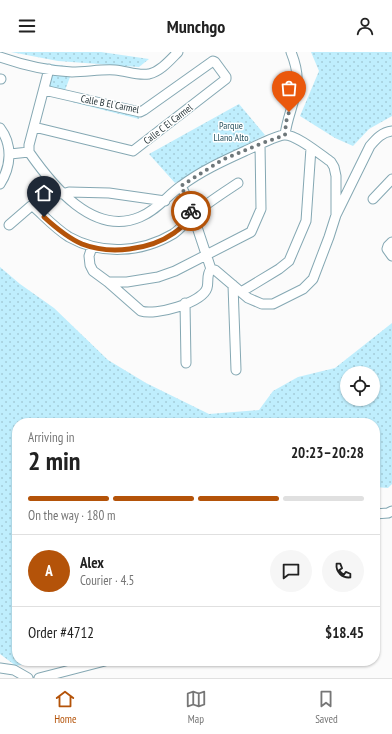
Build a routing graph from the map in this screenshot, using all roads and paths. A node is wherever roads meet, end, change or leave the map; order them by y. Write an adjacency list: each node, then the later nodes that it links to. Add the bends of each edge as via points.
1 (178, 52): 5 (street, via 150,74 139,75 115,70 71,72)
2 (291, 52): 10 (street, via 296,64 297,83)
3 (0, 57): 5 (street)
4 (210, 62): 6 (street, Calle B El Carmel, via 140,112); 7 (street, Calle C El Carmel, via 215,62 226,79 133,151)
5 (49, 69): 6 (street)
6 (44, 90): 7 (street)
7 (34, 127): 13 (street)
8 (0, 128): 14 (street)
9 (392, 131): 22 (street, via 377,138 370,146)
10 (285, 135): 11 (street); 12 (street, via 300,140)
11 (260, 144): 18 (street, via 222,160); 27 (street, via 261,209 252,232)
12 (310, 148): 22 (street, via 331,162 334,167); 32 (street, via 306,221 289,261)
13 (29, 152): 14 (street); 19 (street)
14 (10, 154): 17 (street, via 7,171)
15 (392, 179): 20 (street)
16 (238, 183): 23 (street)
17 (0, 184)
18 (181, 186): 21 (street); 23 (street)
19 (62, 194): 21 (street, via 109,193); 21 (street, via 93,215 121,221 140,217)
20 (373, 199)
21 (165, 201)
22 (336, 215): 32 (street, via 312,279 303,289 274,304 262,304 248,298)
23 (192, 216): 26 (street, via 174,233 154,243 111,250); 27 (street)
24 (9, 225): 26 (street, via 31,206 67,236)
25 (392, 242): 28 (street, via 387,249)
26 (92, 247): 30 (street, via 90,265 93,271)
27 (206, 256): 29 (street); 30 (street, via 158,277)
28 (392, 256)
29 (211, 269): 31 (street); 33 (street, via 203,294)
30 (108, 282): 33 (street, via 141,311 168,310)
31 (233, 285): 32 (street); 35 (street)
32 (242, 292)
33 (184, 303): 34 (street)
34 (186, 363)
35 (236, 370)
36 (392, 511): 37 (street)
37 (380, 514)
38 (86, 666): 41 (street)
39 (0, 668): 40 (street, via 14,670)
40 (28, 678)
41 (39, 678)

